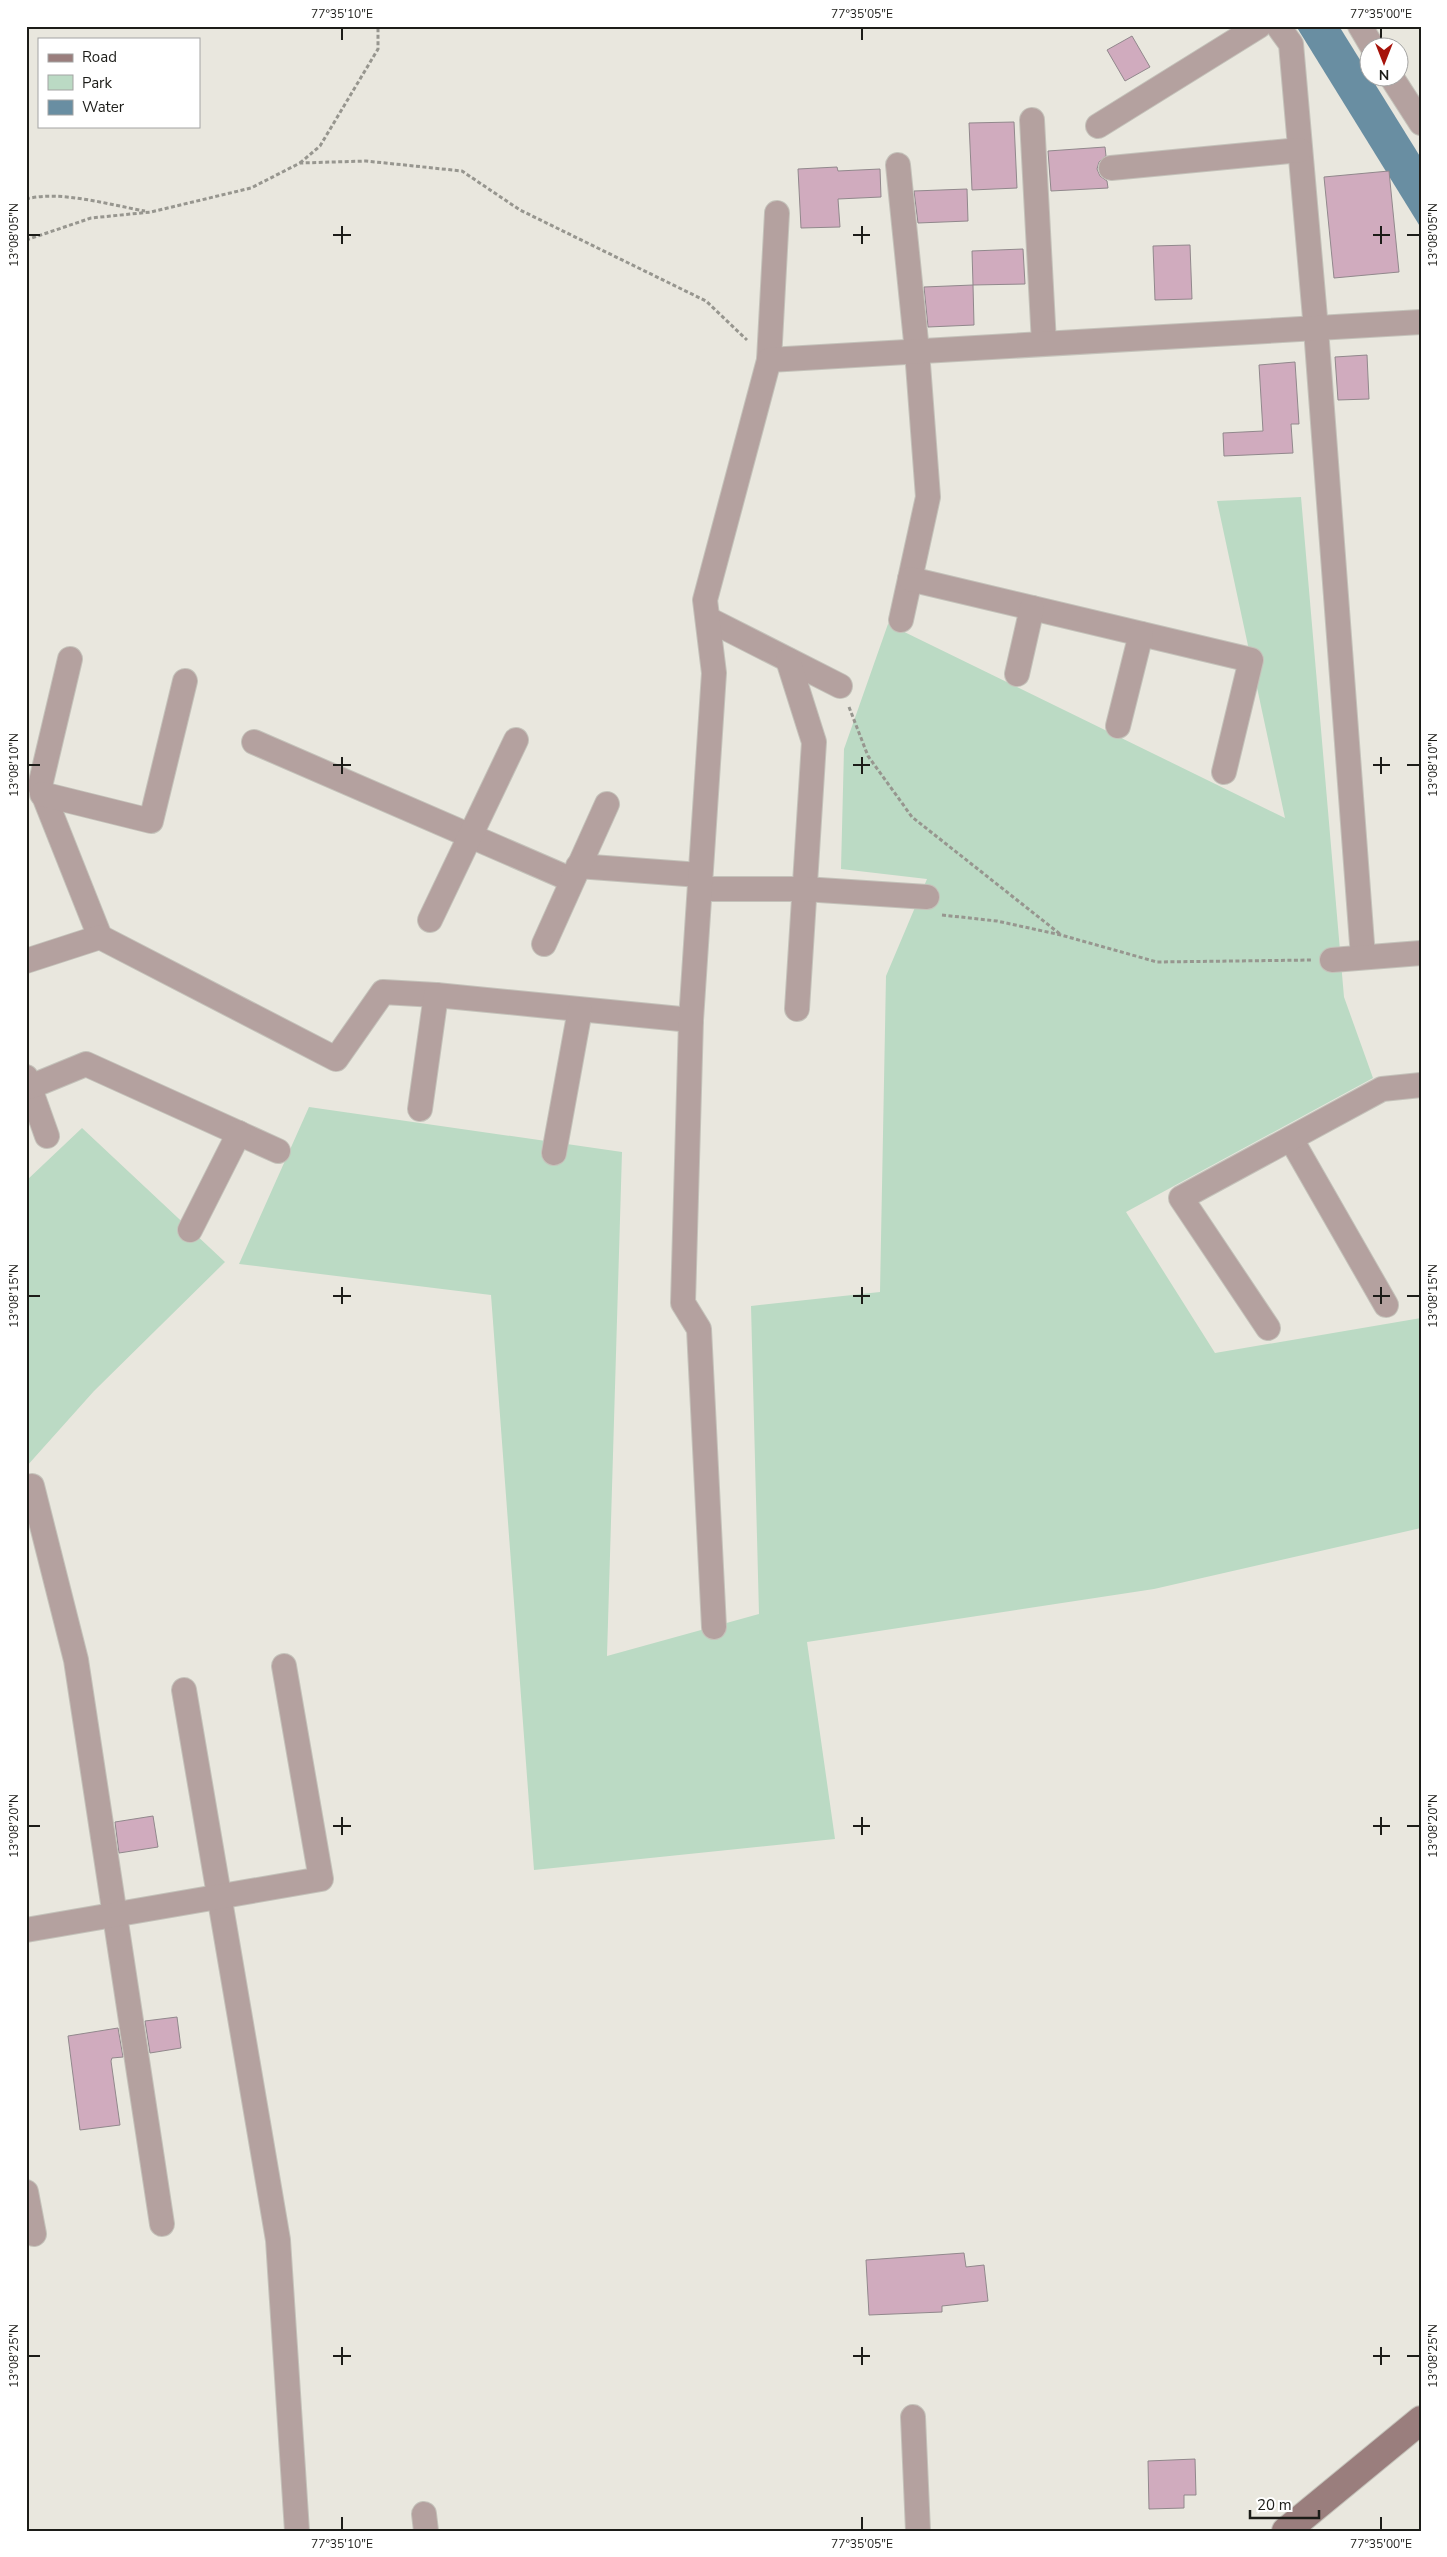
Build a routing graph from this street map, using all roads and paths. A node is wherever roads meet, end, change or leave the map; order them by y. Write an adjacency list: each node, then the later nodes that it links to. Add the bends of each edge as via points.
1 (378, 26): 11 (path, via 378,49 320,146)
2 (1259, 26): 9 (street)
3 (1278, 26): 10 (street, via 1291,44)
4 (1360, 26): 5 (street)
5 (1367, 38)
6 (1398, 88): 8 (street)
7 (1032, 120): 20 (street)
8 (1421, 123)
9 (1098, 126)
10 (1300, 150): 13 (street); 19 (street)
11 (300, 163): 15 (path, via 251,188); 22 (path, via 366,161 462,171 520,210 706,301)
12 (898, 165): 21 (street)
13 (1111, 168)
14 (26, 199): 15 (path, via 38,196 89,201)
15 (151, 212): 17 (path, via 91,218)
16 (777, 213): 22 (street)
17 (26, 240)
18 (1421, 322): 19 (street)
19 (1316, 329): 20 (street); 49 (street)
20 (1044, 343): 21 (street)
21 (917, 351): 22 (street); 23 (street, via 928,497)
22 (769, 360): 25 (street, via 705,600)
23 (910, 579): 24 (street); 26 (street)
24 (1032, 608): 27 (street); 30 (street)
25 (708, 620): 29 (street); 41 (street, via 714,673)
26 (901, 620)
27 (1141, 634): 33 (street); 36 (street, via 1251,660)
28 (70, 659): 37 (street, via 40,786)
29 (788, 660): 32 (street); 42 (street, via 814,742)
30 (1017, 674)
31 (185, 681): 37 (street, via 151,821)
32 (840, 686): 45 (path, via 868,756 912,817)
33 (1118, 726)
34 (516, 740): 39 (street)
35 (254, 742): 39 (street)
36 (1224, 772)
37 (42, 794): 46 (street)
38 (606, 804): 40 (street)
39 (470, 836): 40 (street); 44 (street)
40 (575, 873): 41 (street); 47 (street)
41 (700, 882): 42 (street); 55 (street)
42 (804, 889): 43 (street); 53 (street)
43 (927, 897): 45 (path, via 932,914 997,921)
44 (430, 920)
45 (1061, 935): 50 (path, via 1157,962)
46 (100, 937): 51 (street); 52 (street, via 336,1059 383,992)
47 (544, 944)
48 (1421, 953): 49 (street)
49 (1363, 957): 50 (street)
50 (1332, 960)
51 (26, 961)
52 (436, 995): 54 (street); 58 (street)
53 (797, 1008)
54 (580, 1010): 55 (street); 63 (street)
55 (691, 1020): 68 (street, via 683,1303 699,1329)
56 (28, 1082): 59 (street, via 86,1064); 60 (street)
57 (1421, 1085): 61 (street, via 1382,1089)
58 (420, 1108)
59 (239, 1133): 62 (street); 64 (street)
60 (47, 1136)
61 (1291, 1139): 65 (street); 66 (street, via 1180,1198)
62 (278, 1150)
63 (554, 1153)
64 (190, 1230)
65 (1386, 1305)
66 (1268, 1328)
67 (32, 1486): 72 (street, via 76,1660)
68 (714, 1627)
69 (284, 1666): 71 (street, via 321,1879)
70 (184, 1690): 71 (street)
71 (220, 1897): 72 (street); 79 (street, via 278,2240)
72 (115, 1915): 73 (street); 75 (street)
73 (26, 1930)
74 (26, 2192): 76 (street)
75 (162, 2224)
76 (34, 2234)
77 (913, 2417): 80 (street)
78 (1421, 2420): 81 (street)
79 (297, 2531)
80 (918, 2531)
81 (1286, 2531)

